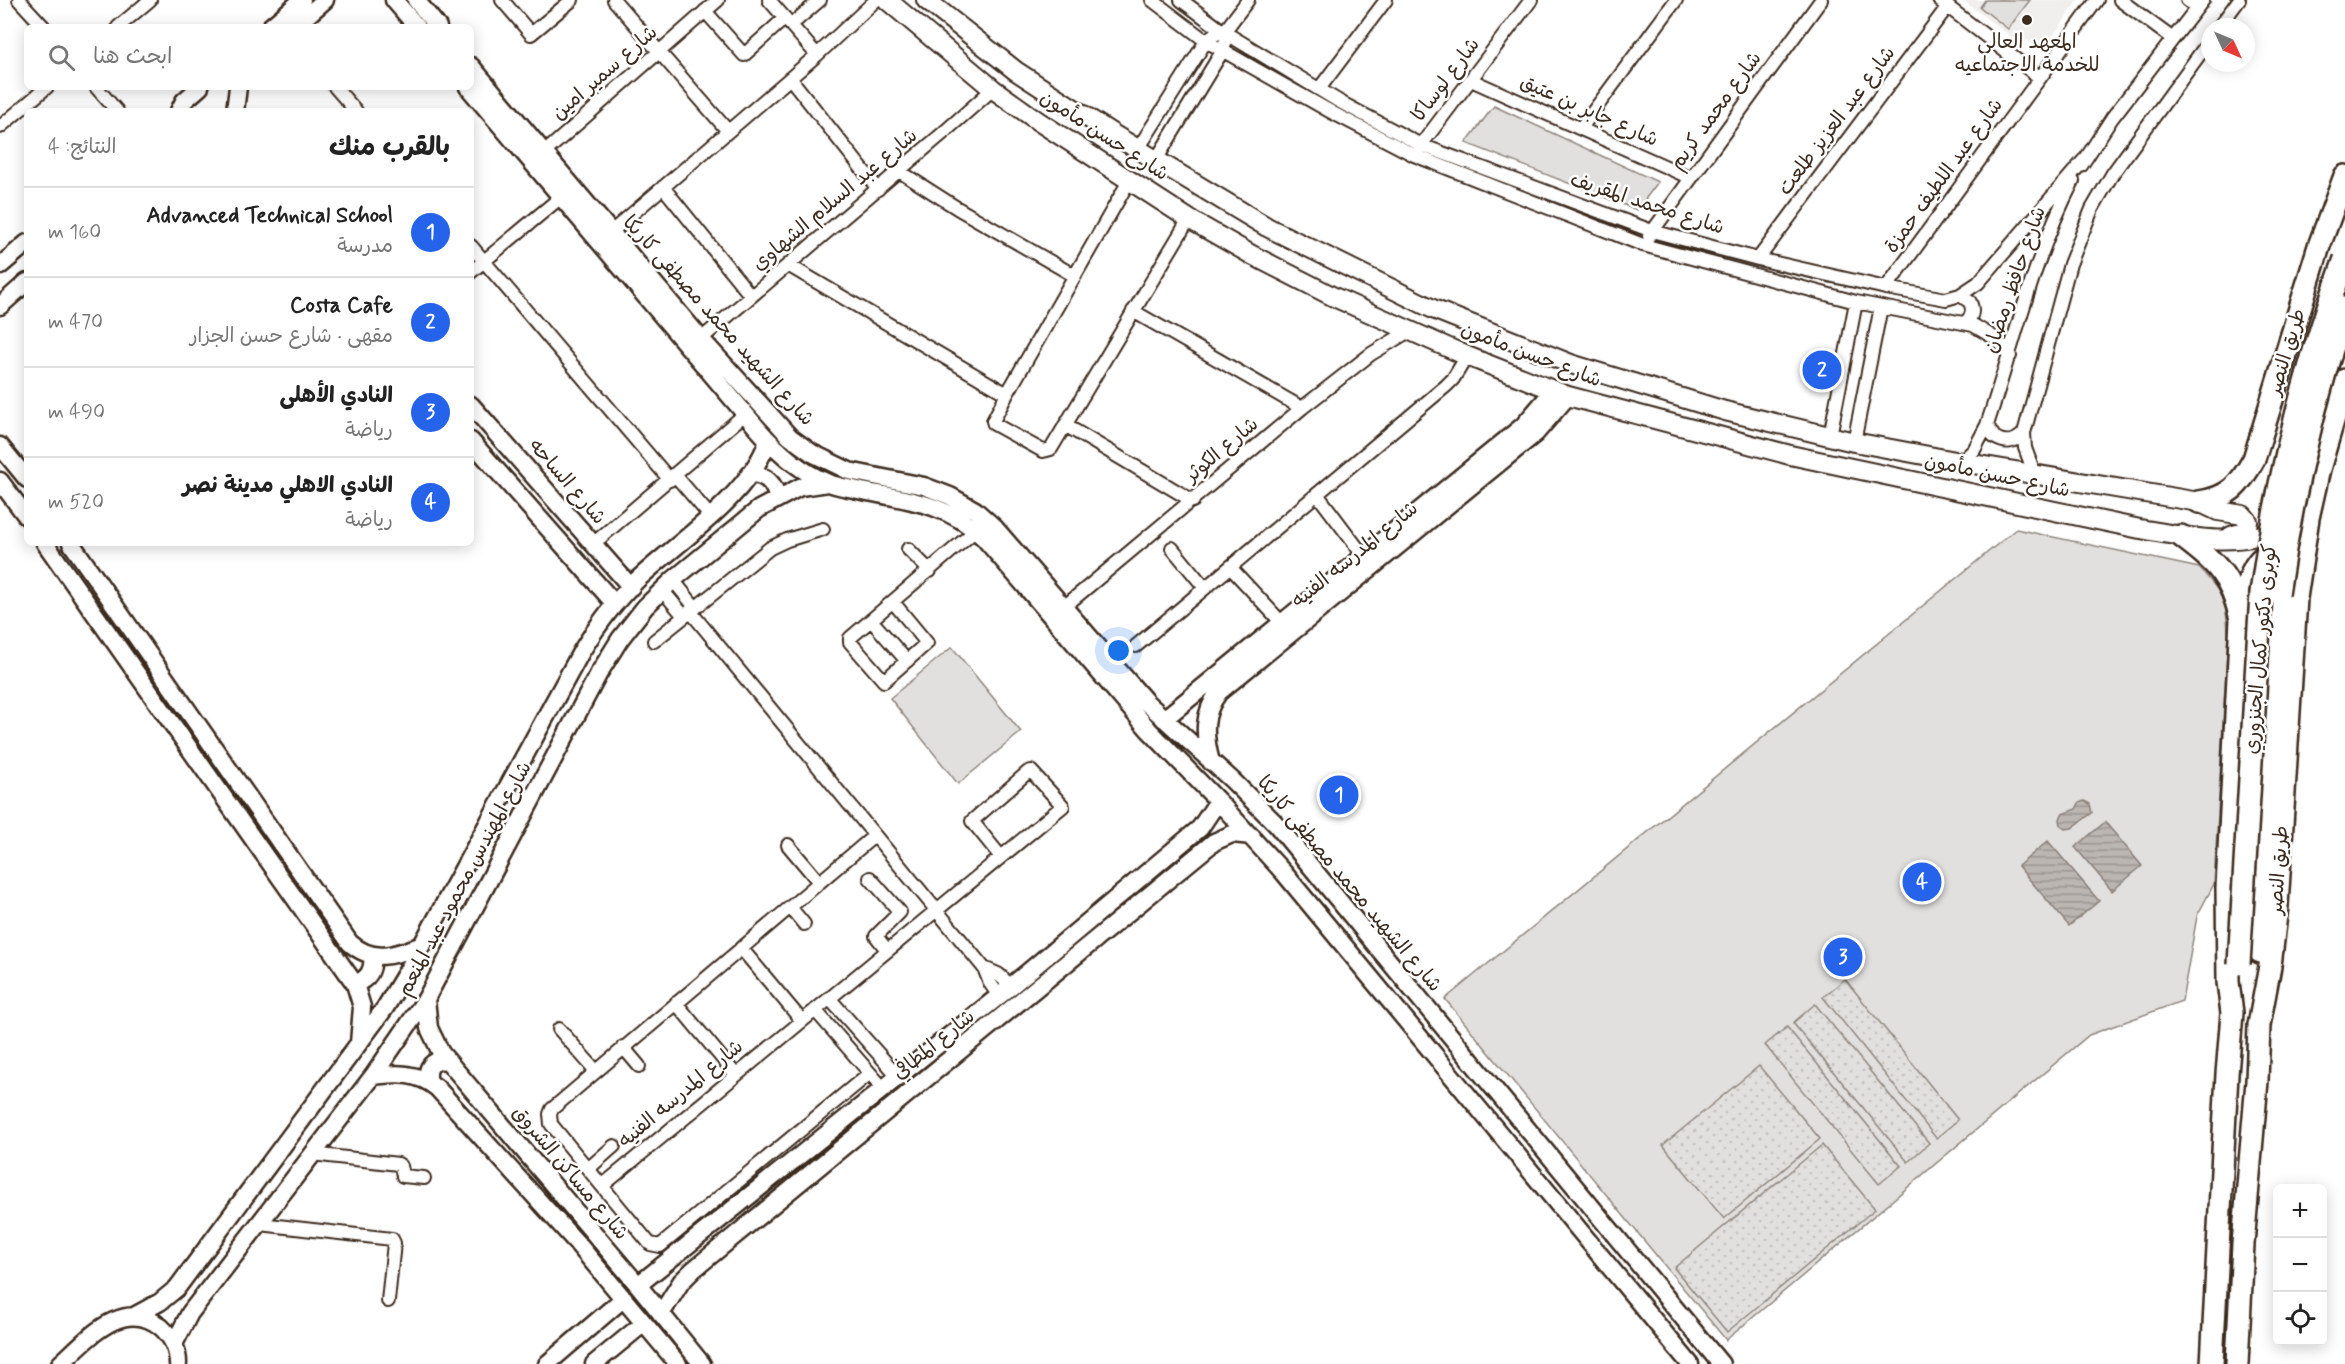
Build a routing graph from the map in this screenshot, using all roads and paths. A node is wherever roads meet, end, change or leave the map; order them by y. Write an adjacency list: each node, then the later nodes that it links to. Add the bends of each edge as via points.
1 (19, 0): 31 (street)
2 (150, 0): 32 (street)
3 (302, 0): 33 (street)
4 (325, 0): 34 (street)
5 (394, 0): 35 (street)
6 (416, 0): 36 (street)
7 (502, 0): 8 (street, via 531,34)
8 (572, 0)
9 (614, 0): 41 (street)
10 (718, 0): 28 (street, شارع سمير امين)
11 (769, 0): 30 (street)
12 (820, 0): 30 (street)
13 (876, 0): 43 (street)
14 (887, 0): 48 (main road, شارع حسن مأمون)
15 (926, 0): 63 (main road, شارع حسن مأمون, via 1016,71)
16 (1152, 0): 39 (street, شارع محمد المقريف)
17 (1181, 0): 37 (street, شارع محمد المقريف)
18 (1248, 0): 37 (street)
19 (1386, 0): 49 (street)
20 (1531, 0): 47 (street, شارع لوساكا)
21 (1676, 0): 61 (street)
22 (1821, 0): 70 (street, شارع محمد كريم)
23 (2097, 0): 46 (street, شارع عبد اللطيف حمزة)
24 (2120, 0): 38 (street)
25 (2239, 0): 29 (street)
26 (2196, 2): 38 (street, شارع حافظ رمضان)
27 (1944, 3): 46 (street); 87 (street, شارع عبد العزيز طلعت)
28 (705, 11): 30 (street, via 744,55); 41 (street, شارع سمير امين)
29 (2226, 18)
30 (788, 21): 43 (street)
31 (41, 24)
32 (122, 24)
33 (274, 24)
34 (297, 24)
35 (414, 24)
36 (436, 24)
37 (1224, 32): 39 (street); 40 (street); 49 (street, شارع محمد المقريف)
38 (2173, 39): 67 (street, شارع حافظ رمضان)
39 (1206, 41): 40 (street, شارع محمد المقريف); 63 (street)
40 (1223, 50): 64 (street, شارع محمد المقريف, via 1333,113); 66 (street)
41 (659, 52): 62 (street); 65 (street, شارع سمير امين)
42 (2201, 52): 115 (street, via 2113,172 2092,209 2070,264)
43 (817, 55): 45 (street)
44 (474, 70): 65 (street, شارع الشهيد محمد مصطفى كاريكا)
45 (790, 78): 62 (street); 73 (street)
46 (2040, 78): 94 (street, شارع عبد اللطيف حمزة)
47 (1471, 80): 61 (street, شارع جابر بن عتيق); 64 (street, شارع لوساكا)
48 (993, 89): 68 (street, شارع عبد السلام الشهاوي); 71 (main road, شارع حسن مأمون)
49 (1319, 89): 64 (street, شارع محمد المقريف)
50 (43, 90): 60 (street)
51 (99, 90): 56 (street)
52 (197, 90): 57 (street)
53 (238, 90): 58 (street)
54 (338, 90): 59 (street)
55 (471, 90): 75 (street, شارع الشهيد محمد مصطفى كاريكا)
56 (114, 108)
57 (180, 108)
58 (235, 108)
59 (353, 108)
60 (0, 127)
61 (1581, 128): 70 (street, شارع جابر بن عتيق)
62 (728, 131): 72 (street)
63 (1138, 149): 66 (main road, شارع حسن مأمون)
64 (1417, 150): 79 (street, شارع محمد المقريف); 81 (street, شارع محمد المقريف)
65 (544, 153): 80 (street, شارع الشهيد محمد مصطفى كاريكا)
66 (1156, 160): 74 (main road, شارع حسن مأمون)
67 (2084, 160): 95 (street, via 1978,284); 106 (street, شارع حافظ رمضان, via 2048,236)
68 (899, 171): 73 (street, شارع عبد السلام الشهاوي); 92 (street)
69 (2345, 176): 83 (highway, طريق النصر)
70 (1691, 178): 79 (street, شارع محمد كريم)
71 (1129, 181): 77 (main road, شارع حسن مأمون); 92 (street)
72 (663, 187): 80 (street); 96 (street)
73 (878, 189): 89 (street, شارع عبد السلام الشهاوي)
74 (1206, 190): 77 (main road, via 1213,204 1211,212 1197,221); 78 (main road, شارع حسن مأمون)
75 (561, 197): 88 (street); 112 (street, شارع الشهيد محمد مصطفى كاريكا)
76 (2345, 208): 83 (highway)
77 (1189, 219): 85 (main road, شارع حسن مأمون); 101 (street)
78 (1267, 227): 85 (main road, via 1259,226 1247,234 1245,242); 116 (main road, شارع حسن مأمون, via 1432,309 1571,364 1705,406)
79 (1652, 231): 81 (street, شارع محمد كريم); 87 (street, شارع محمد المقريف)
80 (611, 232): 104 (street, شارع الشهيد محمد مصطفى كاريكا)
81 (1642, 244): 97 (street, شارع محمد المقريف)
82 (24, 246): 90 (street)
83 (2319, 246): 121 (highway, طريق النصر)
84 (474, 250): 88 (street)
85 (1252, 255): 103 (main road, شارع حسن مأمون)
86 (2345, 258): 185 (highway, كوبرى دكتور كمال الجنزوري, bridge, via 2294,422 2261,593)
87 (1758, 259): 94 (street, شارع محمد المقريف)
88 (484, 262): 91 (street); 127 (street)
89 (788, 265): 96 (street, شارع عبد السلام الشهاوي); 108 (street)
90 (0, 266)
91 (474, 270)
92 (1075, 276): 108 (street)
93 (24, 285): 98 (street)
94 (1886, 288): 95 (street, شارع محمد المقريف, via 1946,299)
95 (1960, 295): 102 (street, via 1970,302 1972,310)
96 (751, 296): 104 (street, شارع عبد السلام الشهاوي)
97 (1856, 302): 99 (street, شارع محمد المقريف); 116 (street)
98 (0, 306)
99 (1881, 307): 102 (street, شارع محمد المقريف); 118 (street)
100 (2345, 308): 185 (highway, كوبرى دكتور كمال الجنزوري, bridge, via 2300,468 2278,594)
101 (1133, 311): 111 (street); 113 (street)
102 (1964, 323): 106 (street, شارع محمد المقريف, via 1991,334)
103 (1409, 331): 105 (main road, شارع حسن مأمون); 111 (street, شارع الكوثر, via 1371,354)
104 (701, 339): 157 (street, شارع الشهيد محمد مصطفى كاريكا, via 780,428 801,446 849,471 924,486 963,502 994,527)
105 (1467, 356): 109 (main road, شارع حسن مأمون); 130 (street, via 1446,386)
106 (2010, 356): 114 (street, شارع حافظ رمضان)
107 (2345, 380): 123 (highway, طريق النصر)
108 (1007, 394): 113 (street, via 993,423 1043,451 1051,449)
109 (1561, 394): 139 (main road, شارع حسن مأمون, via 1790,456); 146 (street, شارع المدرسه الفنيه); 166 (street, شارع المدرسه الفنيه, via 1536,433 1219,692)
110 (474, 408): 141 (street, شارع الساحه)
111 (1302, 408): 132 (street, شارع الكوثر)
112 (745, 414): 117 (street, شارع الشهيد محمد مصطفى كاريكا); 127 (street)
113 (1065, 425): 132 (street)
114 (1987, 425): 115 (street, via 1994,437 2006,442); 122 (street, شارع حافظ رمضان, via 1974,450)
115 (2024, 433): 126 (street)
116 (1830, 436): 118 (main road, شارع حسن مأمون)
117 (768, 441): 124 (street, شارع المهندس محمود عبد المنعم); 129 (street, شارع الشهيد محمد مصطفى كاريكا, via 797,465)
118 (1854, 442): 122 (main road, شارع حسن مأمون)
119 (474, 444): 153 (street)
120 (0, 446): 125 (street)
121 (2257, 451): 123 (highway); 133 (highway, طريق النصر, via 2229,493)
122 (1961, 462): 126 (main road, شارع حسن مأمون)
123 (2319, 469): 134 (highway, طريق النصر)
124 (752, 474): 131 (street, via 768,480); 136 (street, شارع المهندس محمود عبد المنعم)
125 (24, 475)
126 (2035, 475): 133 (main road, شارع حسن مأمون)
127 (672, 478): 136 (street); 141 (street)
128 (0, 481): 135 (street)
129 (828, 483): 131 (street, شارع المهندس محمود عبد المنعم, via 800,487); 138 (street, شارع الشهيد محمد مصطفى كاريكا, via 934,506)
130 (1317, 494): 146 (street); 148 (street)
131 (777, 498): 151 (street, شارع المهندس محمود عبد المنعم)
132 (1193, 501): 157 (street, شارع الكوثر)
133 (2199, 502): 140 (main road, شارع حسن مأمون, via 2218,511 2240,514 2248,521 2243,534)
134 (2310, 509): 140 (main road, شارع حسن مأمون, via 2266,534 2242,539); 147 (highway, طريق النصر)
135 (24, 513)
136 (710, 516): 152 (street, شارع المهندس محمود عبد المنعم)
137 (823, 529): 158 (street, via 770,548)
138 (976, 530): 149 (street); 169 (street, شارع الشهيد محمد مصطفى كاريكا, via 1149,730)
139 (2181, 536): 140 (main road, شارع حسن مأمون); 159 (highway, via 2214,562 2227,578)
140 (2217, 538)
141 (593, 544): 150 (street, شارع الساحه)
142 (47, 546): 186 (street)
143 (73, 546): 184 (street, via 350,943)
144 (1172, 548): 154 (street)
145 (908, 549): 149 (street)
146 (1363, 555): 161 (street, شارع المدرسه الفنيه)
147 (2302, 559): 159 (highway, via 2280,550 2260,560 2250,577); 194 (highway, طريق النصر, via 2296,598 2275,926)
148 (1230, 567): 154 (street); 161 (street)
149 (930, 571): 155 (street)
150 (618, 572): 152 (street, شارع الساحه); 153 (street, via 612,584)
151 (668, 585): 158 (street); 189 (street, شارع المهندس محمود عبد المنعم, via 632,623 599,673)
152 (631, 587): 156 (street, شارع المهندس محمود عبد المنعم)
153 (601, 588): 156 (street)
154 (1205, 588): 163 (street)
155 (892, 602): 160 (street); 164 (street, via 927,643)
156 (615, 604): 181 (street, شارع المهندس محمود عبد المنعم, via 581,652)
157 (1065, 606): 167 (street, شارع الشهيد محمد مصطفى كاريكا)
158 (690, 611): 162 (street); 171 (street)
159 (2241, 619): 192 (highway, via 2227,888)
160 (872, 620): 164 (street); 164 (street, via 849,640 870,665 884,681)
161 (1282, 623): 165 (street, شارع المدرسه الفنيه)
162 (654, 641)
163 (1136, 646)
164 (907, 661)
165 (1189, 698): 166 (street); 167 (street, شارع المدرسه الفنيه)
166 (1207, 716): 168 (street, شارع المدرسه الفنيه, via 1205,735)
167 (1164, 719): 168 (street, شارع الشهيد محمد مصطفى كاريكا)
168 (1211, 762): 224 (street, شارع الشهيد محمد مصطفى كاريكا, via 1294,845)
169 (1218, 801): 170 (street, شارع المطافي, via 1206,822); 172 (street, شارع الشهيد محمد مصطفى كاريكا)
170 (1192, 834): 174 (street, via 1203,839); 187 (street, شارع المطافي)
171 (874, 836): 177 (street); 179 (street)
172 (1252, 836): 174 (street, شارع المطافي, via 1226,836); 231 (street, شارع الشهيد محمد مصطفى كاريكا)
173 (788, 844): 177 (street)
174 (1205, 849): 214 (street, شارع المطافي)
175 (1001, 856): 175 (street, شارع المدرسه الفنيه, via 1063,806 1034,772 1028,772 972,821); 179 (street, شارع المدرسه الفنيه)
176 (870, 878): 183 (street, via 900,912 876,936)
177 (819, 882): 178 (street)
178 (790, 907): 180 (street); 182 (street)
179 (936, 910): 183 (street, شارع المدرسه الفنيه); 187 (street, via 984,968 995,972)
180 (804, 924)
181 (422, 945): 184 (street, via 395,956); 196 (street, شارع المهندس محمود عبد المنعم)
182 (741, 948): 190 (street); 193 (street)
183 (887, 950): 188 (street, شارع المدرسه الفنيه)
184 (372, 956): 186 (street, via 370,973)
185 (2249, 965): 192 (highway, كوبرى دكتور كمال الجنزوري); 194 (highway, كوبرى دكتور كمال الجنزوري)
186 (355, 984): 196 (street, via 362,1007)
187 (1005, 991): 204 (street, شارع المطافي)
188 (829, 998): 191 (street, شارع المدرسه الفنيه); 204 (street)
189 (426, 999): 198 (street, شارع مساكن الشروق, via 429,1028); 203 (street, شارع المهندس محمود عبد المنعم)
190 (676, 1003): 197 (street); 202 (street)
191 (815, 1010): 193 (street, شارع المدرسه الفنيه); 201 (street)
192 (2232, 1013): 232 (highway)
193 (802, 1020): 202 (street, شارع المدرسه الفنيه)
194 (2259, 1025): 233 (highway, طريق النصر)
195 (559, 1029): 200 (street)
196 (358, 1047): 219 (street, شارع المهندس محمود عبد المنعم, via 177,1288)
197 (624, 1047): 199 (street); 200 (street)
198 (447, 1061): 205 (street, via 431,1065); 215 (street, شارع مساكن الشروق)
199 (639, 1066)
200 (596, 1071): 209 (street, via 555,1105 550,1114 550,1124)
201 (870, 1073): 206 (street); 211 (street, via 660,1246 650,1244)
202 (736, 1075): 211 (street, شارع المدرسه الفنيه)
203 (373, 1076): 205 (street, via 403,1074); 208 (street, شارع المهندس محمود عبد المنعم)
204 (898, 1076): 206 (street, شارع المطافي)
205 (429, 1081): 216 (street, شارع مساكن الشروق)
206 (883, 1088): 213 (street, شارع المطافي)
207 (614, 1146): 209 (street)
208 (312, 1154): 210 (street, via 399,1164 403,1176); 212 (street, شارع المهندس محمود عبد المنعم)
209 (588, 1168): 211 (street)
210 (424, 1178)
211 (602, 1186)
212 (260, 1224): 217 (street, via 392,1239); 222 (street, شارع المهندس محمود عبد المنعم, via 190,1313)
213 (667, 1262): 214 (street, via 670,1275); 215 (street, شارع المطافي)
214 (681, 1282): 218 (street, شارع المطافي)
215 (638, 1285): 218 (street, شارع مساكن الشروق)
216 (624, 1298): 220 (street, شارع مساكن الشروق); 221 (street)
217 (388, 1301)
218 (661, 1314): 230 (street, شارع مساكن الشروق)
219 (134, 1317): 222 (street, via 158,1324); 225 (street, شارع المهندس محمود عبد المنعم, via 109,1322)
220 (644, 1323): 223 (street); 229 (street, شارع مساكن الشروق)
221 (595, 1324): 223 (street, via 609,1329 614,1338); 227 (street)
222 (174, 1344): 226 (street)
223 (613, 1348): 228 (street)
224 (1716, 1362)
225 (60, 1364)
226 (178, 1364)
227 (547, 1364)
228 (594, 1364)
229 (678, 1364)
230 (702, 1364)
231 (1689, 1364)
232 (2212, 1364)
233 (2236, 1364)

